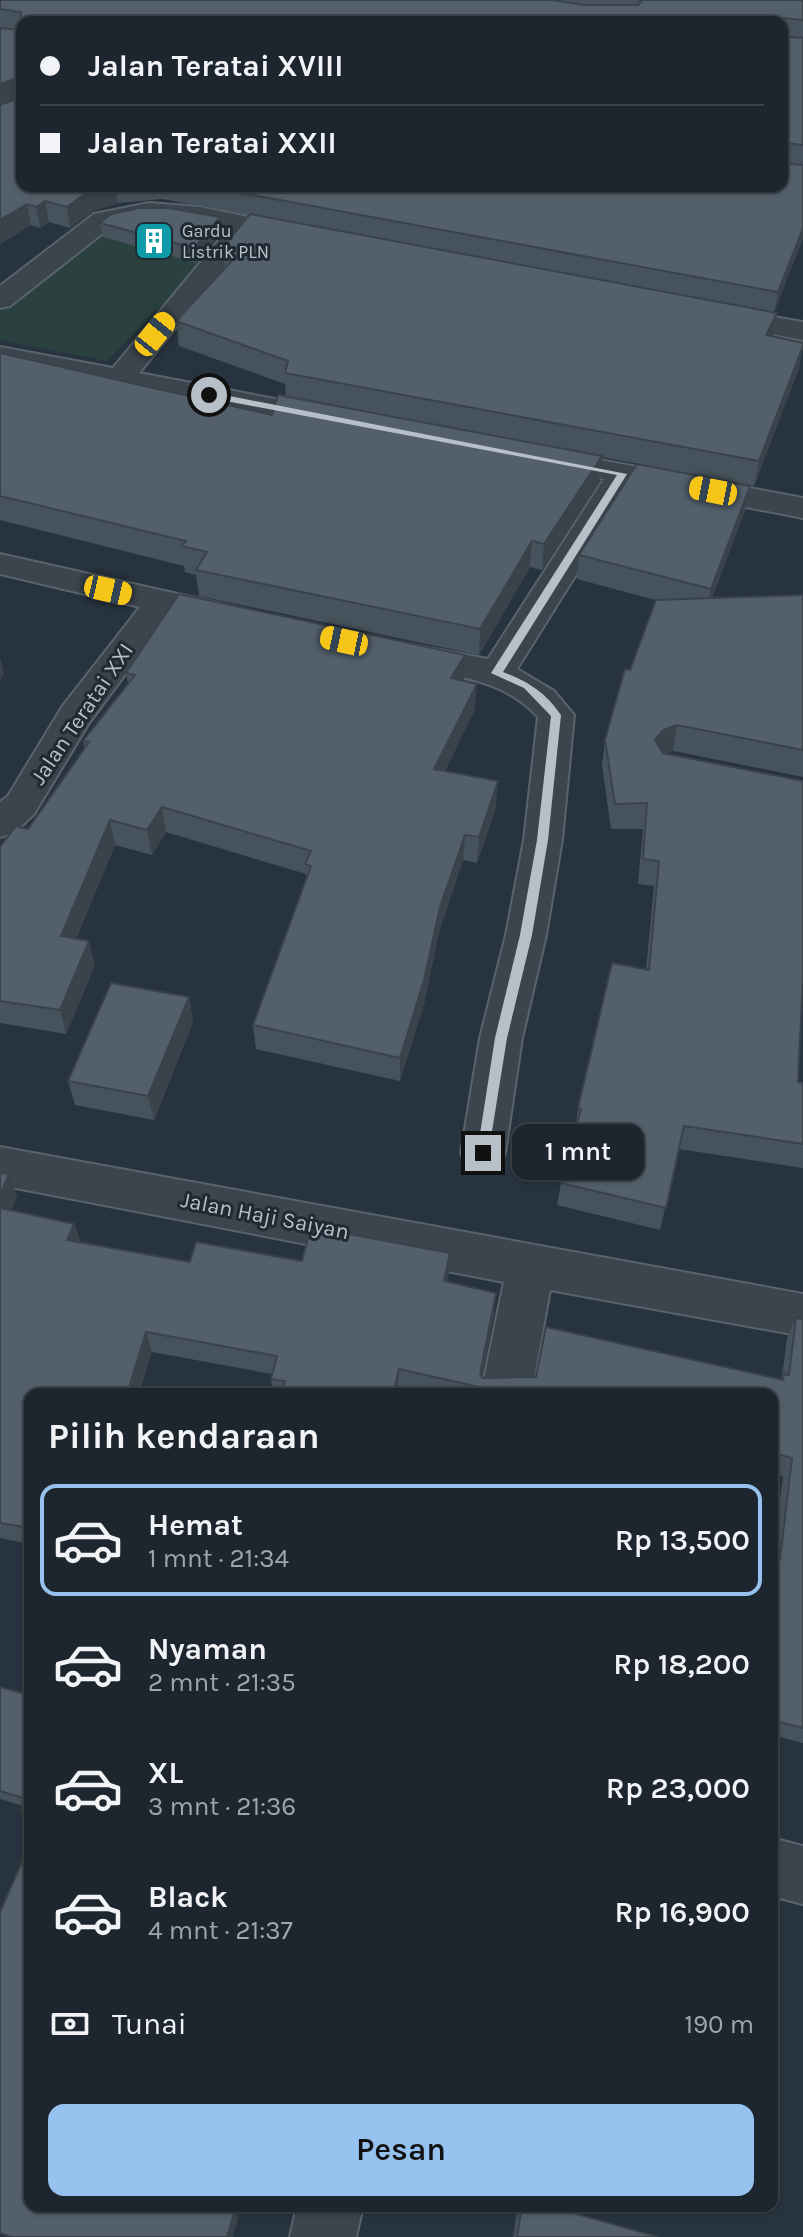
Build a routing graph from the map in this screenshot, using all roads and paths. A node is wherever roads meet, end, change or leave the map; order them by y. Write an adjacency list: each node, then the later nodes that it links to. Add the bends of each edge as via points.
1 (245, 225): 2 (street); 3 (street, via 162,210 119,214 103,220); 7 (street)
2 (322, 240)
3 (0, 300)
4 (694, 311): 5 (street)
5 (803, 331)
6 (0, 356): 7 (street)
7 (120, 378): 8 (street)
8 (364, 424)
9 (516, 453): 10 (street)
10 (623, 474): 11 (street); 16 (street)
11 (803, 508)
12 (0, 564): 13 (street)
13 (161, 602): 14 (street); 17 (street, Jalan Teratai XXI, via 75,716 21,805)
14 (268, 625)
15 (375, 648): 16 (street)
16 (497, 673): 18 (street, via 528,685 556,715 543,840)
17 (0, 823)
18 (483, 1153)
19 (0, 1166): 20 (street, Jalan Haji Saiyan)
20 (531, 1266): 21 (street, Jalan Haji Saiyan); 22 (street)
21 (803, 1315)
22 (507, 1388)
23 (778, 1869): 24 (street)
24 (803, 1875)
25 (329, 2212): 26 (street)
26 (323, 2237)

